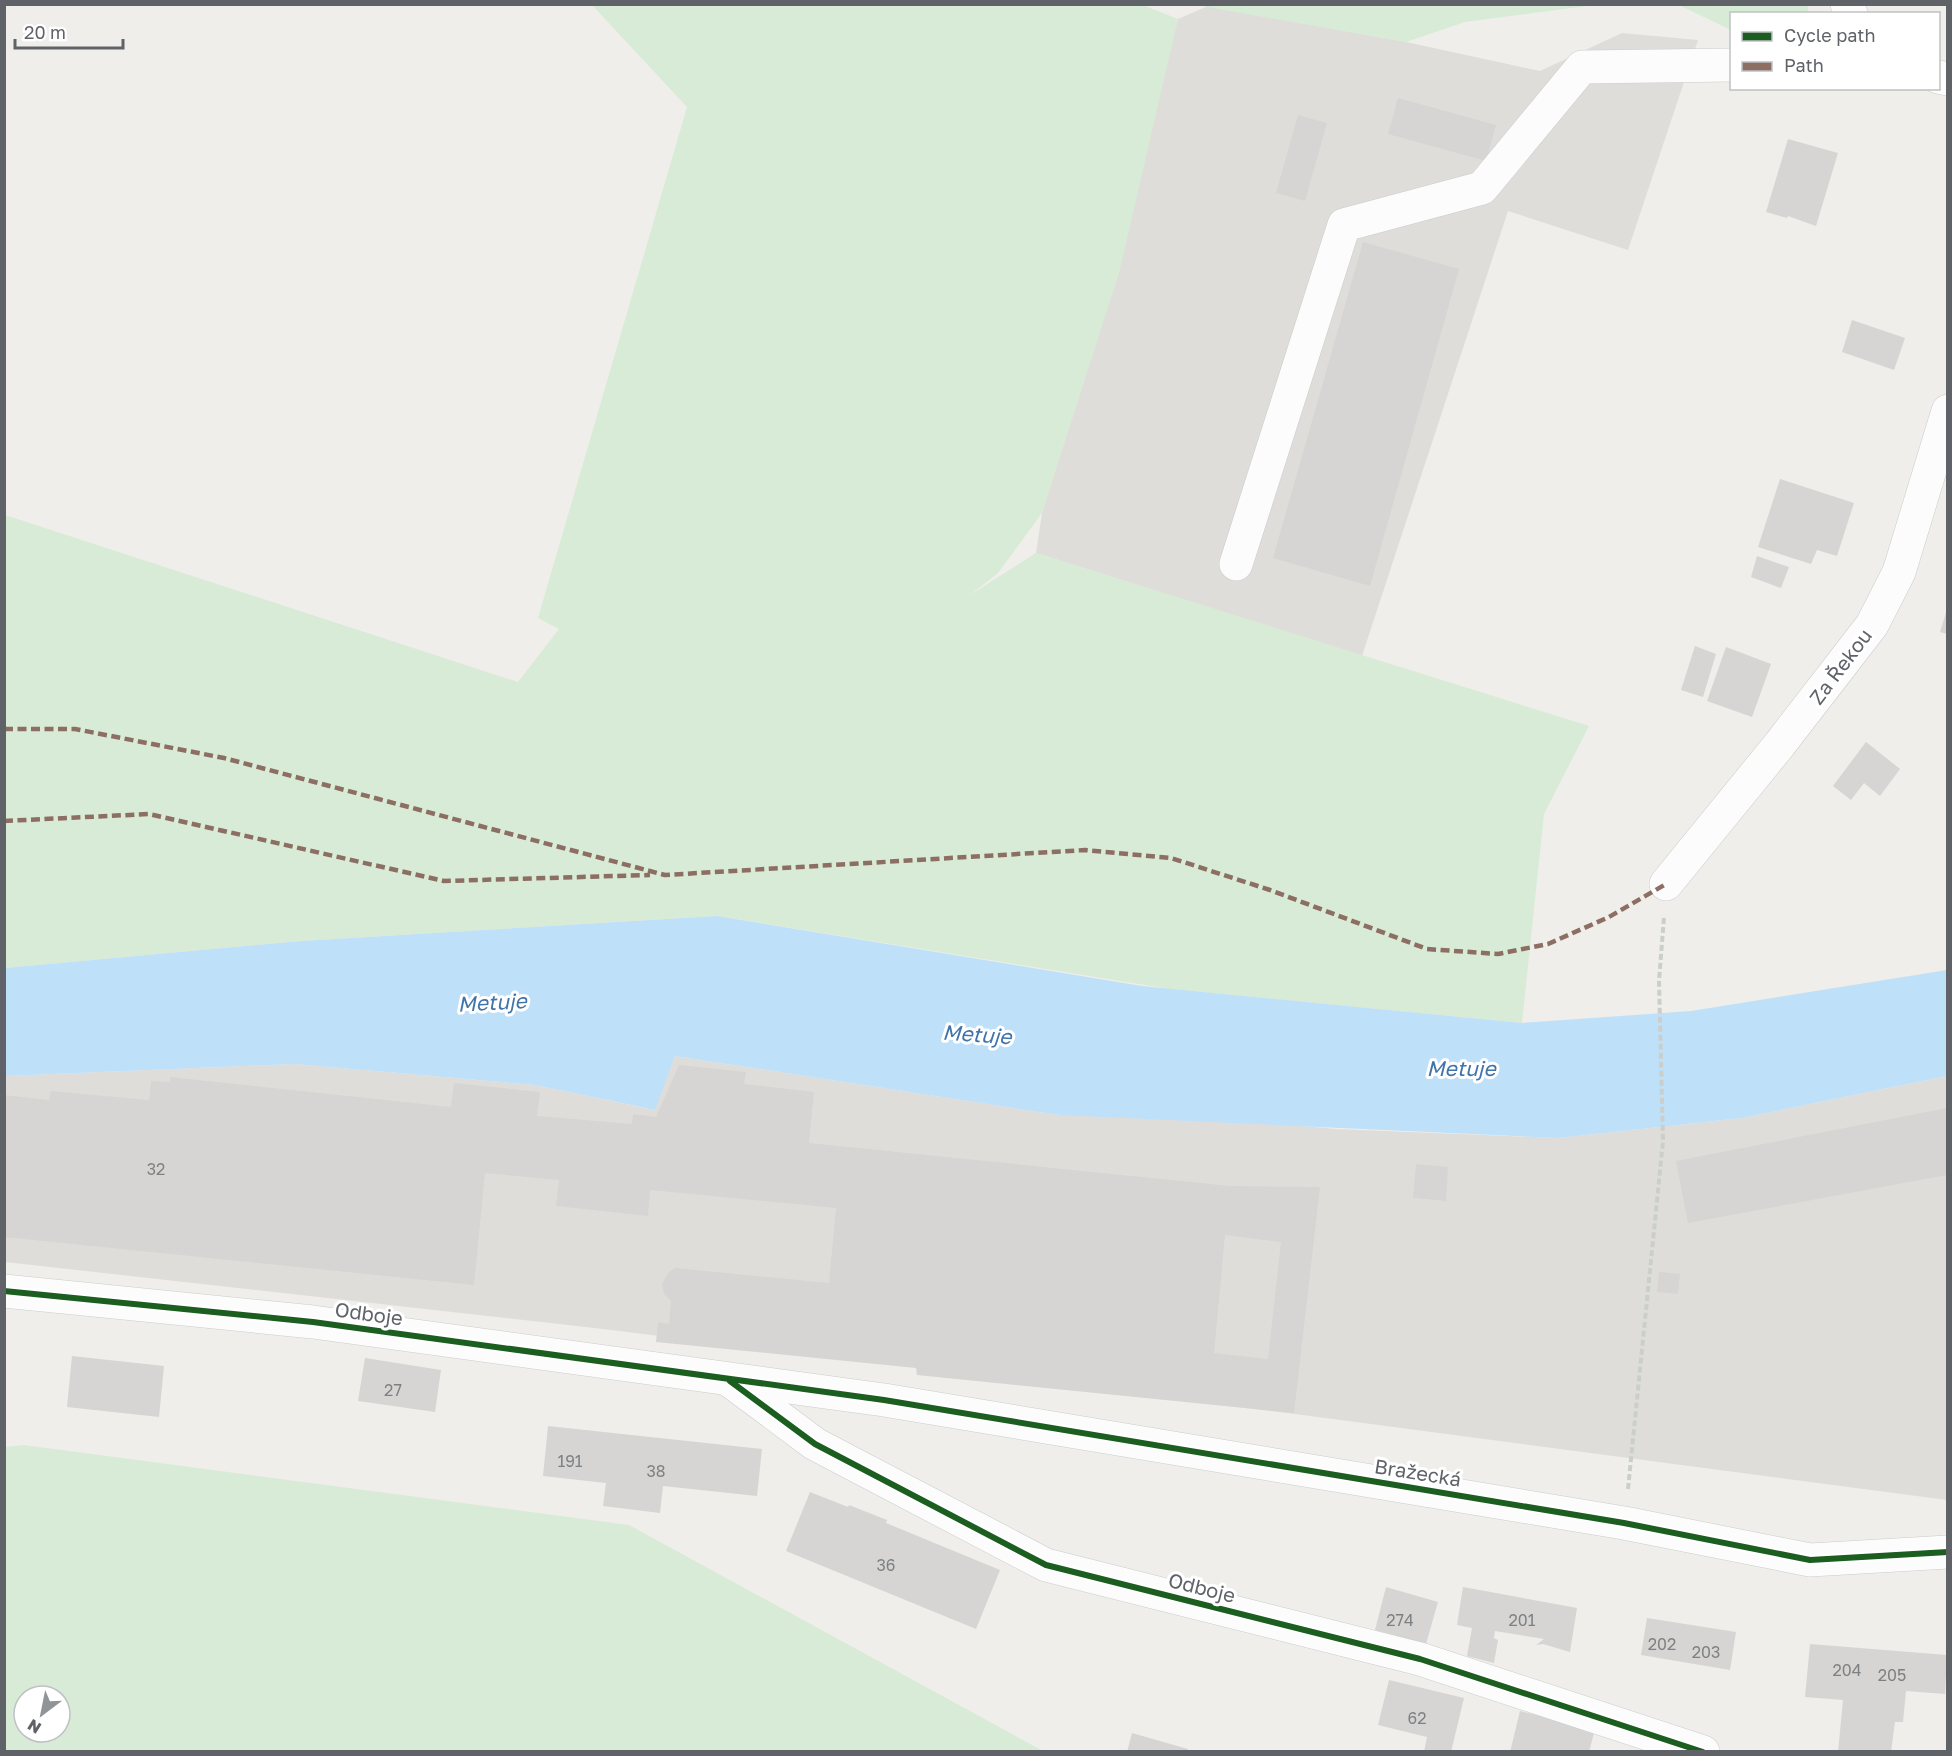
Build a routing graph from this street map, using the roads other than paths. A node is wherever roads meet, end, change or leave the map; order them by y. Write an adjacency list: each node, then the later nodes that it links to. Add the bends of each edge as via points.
1 (1730, 65): 3 (street, via 1582,67 1482,189 1344,225)
2 (1947, 411): 4 (street, Za Řekou, via 1899,573 1872,625)
3 (1236, 564)
4 (1666, 884)
5 (4, 1291): 6 (street, Odboje, via 313,1323)
6 (727, 1379): 7 (street, Odboje); 9 (street, Odboje, via 815,1444 1046,1565 1420,1659)
7 (884, 1400): 8 (street, Bražecká, via 1624,1523 1810,1560)
8 (1947, 1552)
9 (1703, 1752)

